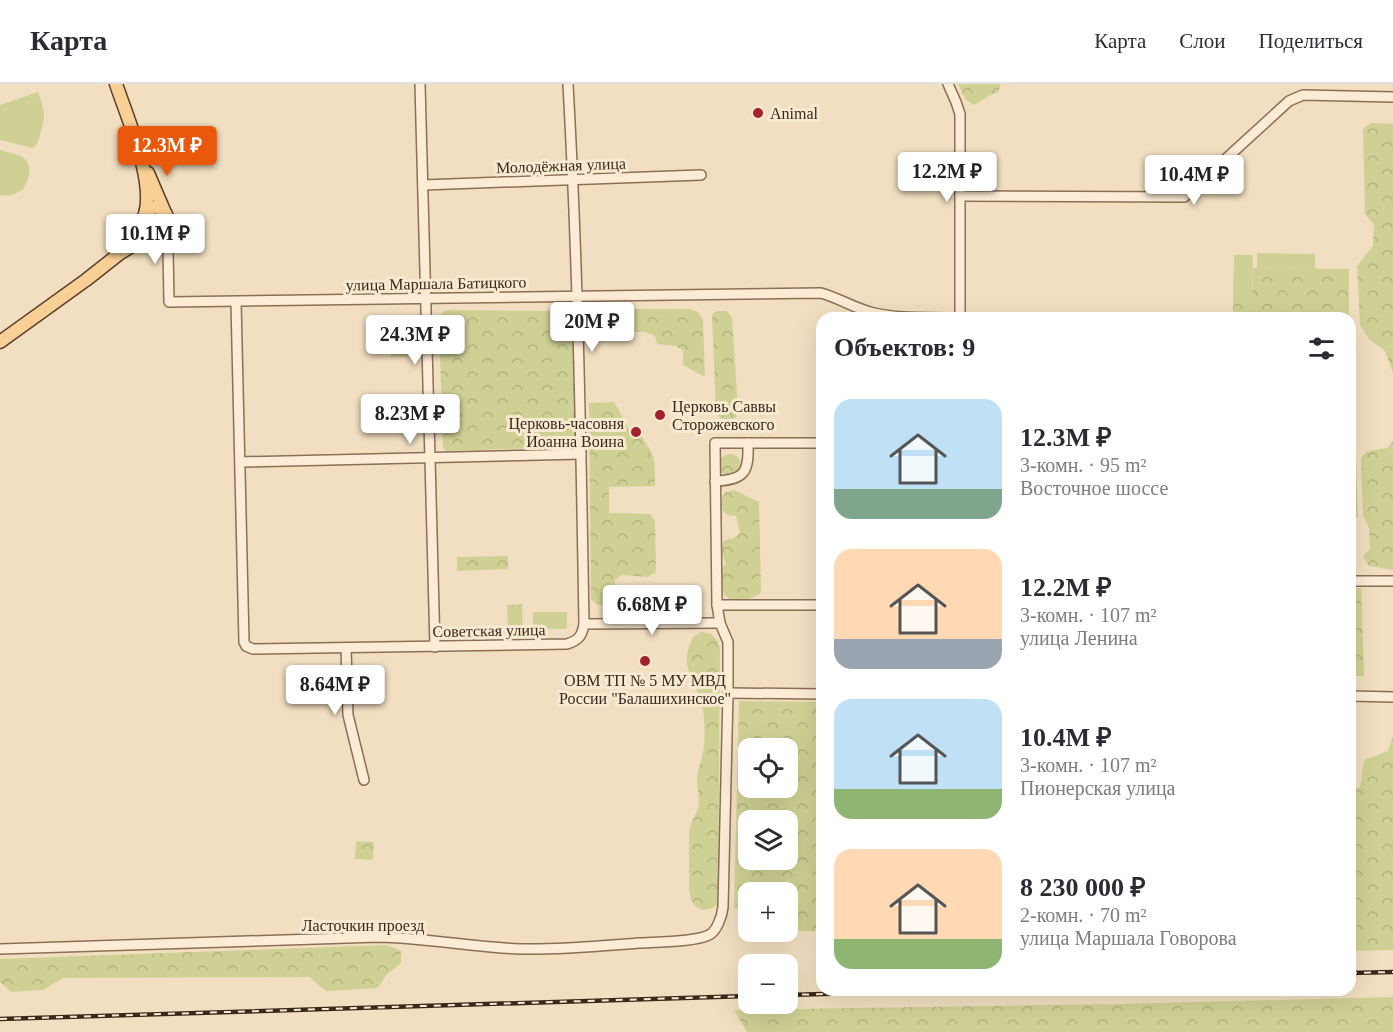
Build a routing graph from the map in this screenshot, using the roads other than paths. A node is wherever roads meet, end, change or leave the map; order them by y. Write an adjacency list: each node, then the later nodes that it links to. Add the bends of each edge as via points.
1 (116, 84): 6 (main road)
2 (420, 84): 9 (street)
3 (568, 84): 8 (street)
4 (948, 84): 10 (street, via 960,114)
5 (1393, 97): 10 (street, via 1303,95 1289,101 1184,197)
6 (138, 150): 11 (main road, via 147,191); 12 (main road)
7 (701, 175): 8 (street, Молодёжная улица)
8 (574, 179): 9 (street, Молодёжная улица); 14 (street)
9 (423, 184): 15 (street)
10 (960, 196): 18 (street)
11 (145, 214): 12 (main road, via 149,228 155,230); 12 (main road, via 155,207 161,209); 13 (main road, via 133,238)
12 (163, 224): 13 (main road); 16 (street, улица Маршала Батицкого, via 168,249 169,302)
13 (119, 254): 19 (main road)
14 (577, 296): 15 (street, улица Маршала Батицкого); 17 (street, улица Маршала Батицкого, via 821,293); 22 (street)
15 (426, 298): 16 (street, улица Маршала Батицкого); 23 (street)
16 (236, 302): 24 (street)
17 (871, 312)
18 (960, 312)
19 (0, 342)
20 (748, 443): 21 (street); 25 (street, via 749,460 743,473 731,480); 25 (street, via 715,443)
21 (816, 443)
22 (581, 454): 23 (street); 31 (street)
23 (431, 458): 24 (street); 32 (street)
24 (240, 462): 33 (street, Советская улица, via 246,646)
25 (715, 481): 28 (street)
26 (1356, 581): 27 (street)
27 (1393, 581)
28 (717, 604): 29 (street); 30 (street)
29 (816, 605)
30 (720, 623): 31 (street); 34 (street, via 728,642)
31 (584, 624): 32 (street, Советская улица, via 578,640 567,644)
32 (435, 647): 33 (street, Советская улица)
33 (346, 648): 38 (street, via 348,715)
34 (728, 693): 35 (street); 39 (street, Ласточкин проезд, via 723,907 708,935 554,949 378,937)
35 (816, 694)
36 (1356, 696): 37 (street)
37 (1393, 697)
38 (364, 780)
39 (0, 949)

